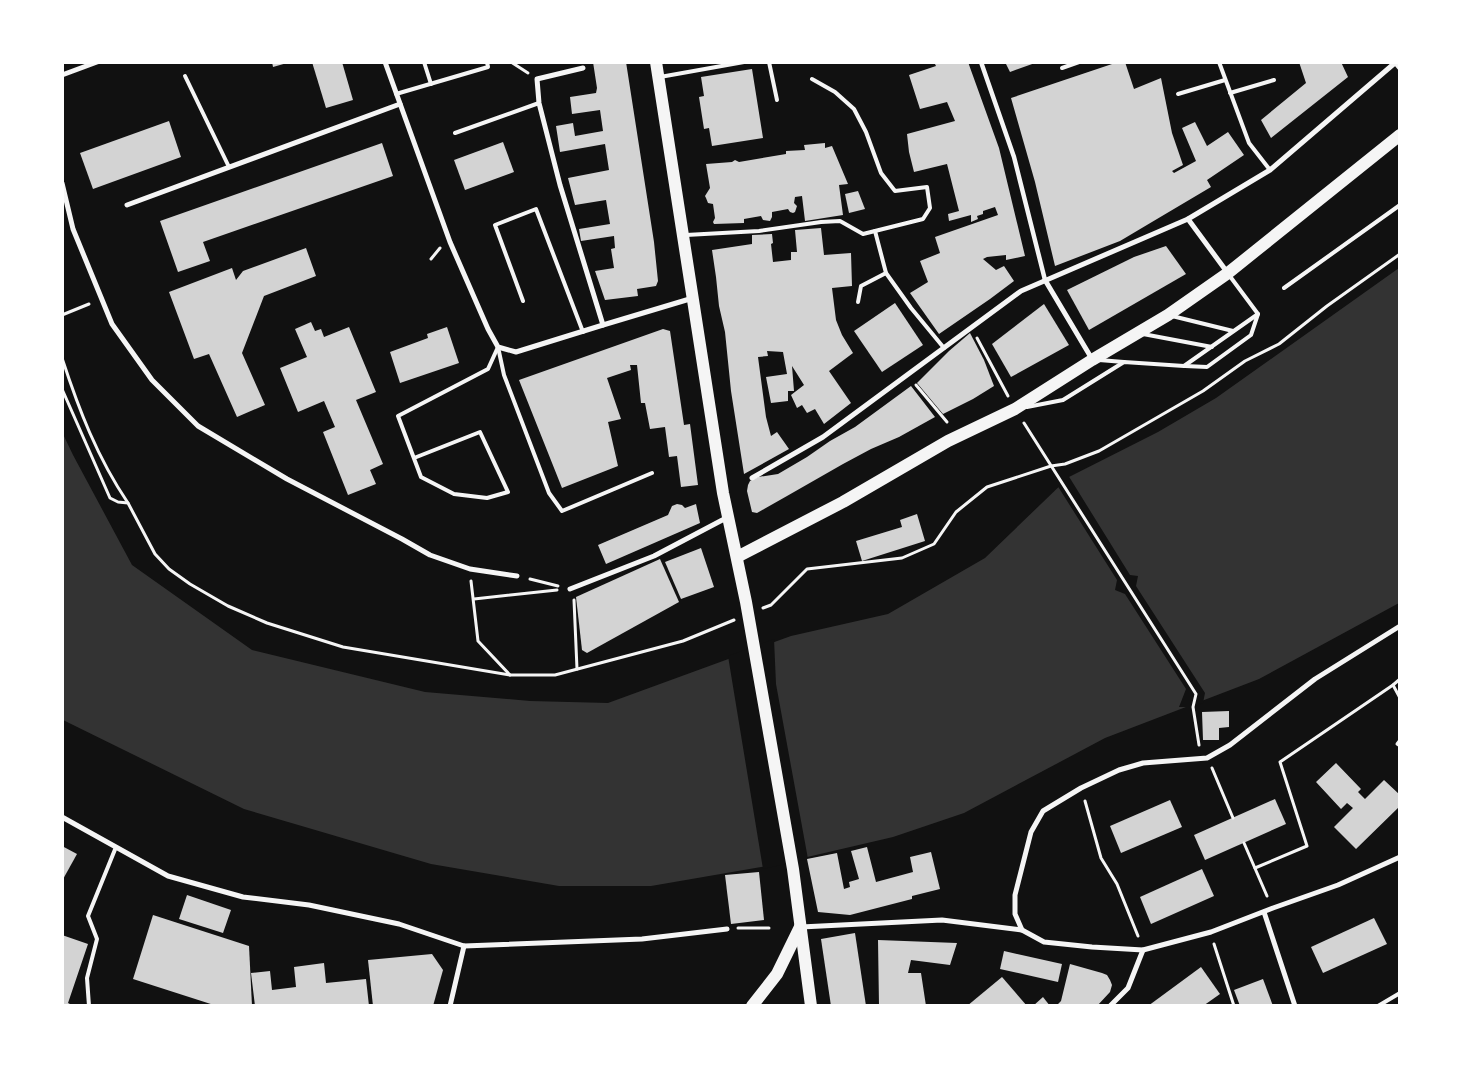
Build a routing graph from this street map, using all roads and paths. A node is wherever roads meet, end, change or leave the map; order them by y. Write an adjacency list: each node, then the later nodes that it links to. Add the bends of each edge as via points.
1 (97, 62): 16 (street)
2 (385, 62): 25 (street)
3 (424, 62): 23 (lane)
4 (487, 62): 23 (lane, via 488,67)
5 (511, 62): 19 (path)
6 (656, 62): 18 (main road)
7 (744, 62): 18 (lane)
8 (769, 62): 27 (lane)
9 (981, 62): 43 (street, via 1014,158)
10 (1079, 62): 14 (lane)
11 (1219, 62): 21 (lane)
12 (1396, 63): 15 (lane); 33 (street)
13 (583, 68): 19 (street)
14 (1062, 68)
15 (1400, 69)
16 (62, 75)
17 (185, 76): 32 (lane)
18 (659, 77): 39 (main road)
19 (537, 79): 28 (street)
20 (812, 79): 38 (lane, via 835,92 854,109 881,173 894,191 927,187 930,208 923,219)
21 (1225, 80): 24 (lane); 26 (lane)
22 (1274, 80): 24 (lane)
23 (431, 84): 25 (lane)
24 (1230, 93): 33 (lane, via 1249,143)
25 (396, 94): 29 (street)
26 (1178, 94)
27 (777, 100)
28 (539, 103): 30 (lane); 52 (street, via 560,185)
29 (400, 104): 32 (street); 56 (street, via 450,242)
30 (455, 133)
31 (1400, 135): 42 (main road)
32 (229, 167): 35 (street)
33 (1270, 170): 37 (street)
34 (62, 183): 45 (street, via 73,229)
35 (127, 205)
36 (1400, 205): 44 (lane)
37 (1188, 219): 42 (street); 43 (street)
38 (875, 231): 39 (lane, via 863,234 840,221); 41 (lane)
39 (683, 235): 46 (main road)
40 (1400, 254): 68 (path, via 1279,344 1246,361 1203,391 1099,451)
41 (886, 273): 48 (lane, via 861,286); 58 (lane)
42 (1228, 273): 49 (lane); 51 (main road)
43 (1045, 280): 58 (street, via 1021,291); 60 (street)
44 (1284, 288)
45 (101, 298): 50 (path); 74 (street, via 112,324 152,380 198,426 288,479 430,555)
46 (693, 298): 52 (street); 72 (main road)
47 (523, 301): 54 (lane, via 494,225 536,209)
48 (858, 302)
49 (1258, 314): 53 (lane); 62 (lane, via 1251,335 1206,367)
50 (62, 315)
51 (1168, 315): 53 (lane); 55 (main road)
52 (603, 324): 54 (street)
53 (1233, 331): 57 (lane)
54 (583, 332): 56 (street, via 516,352)
55 (1138, 333): 57 (lane); 60 (main road)
56 (498, 347): 67 (lane, via 488,369 398,416); 69 (lane, via 504,374 549,493 562,510)
57 (1212, 347): 62 (lane)
58 (944, 348): 63 (street)
59 (62, 358): 71 (path, via 97,451)
60 (1092, 360): 61 (lane); 65 (main road)
61 (1124, 362): 62 (lane); 65 (lane, via 1062,400)
62 (1184, 366)
63 (907, 375): 66 (path); 70 (street, via 823,437)
64 (62, 389): 71 (path, via 110,498)
65 (1015, 409): 66 (main road)
66 (959, 436): 73 (main road, via 844,502)
67 (414, 458): 67 (lane, via 421,477 454,494 487,498 508,492 480,432)
68 (1051, 466): 78 (path, via 987,487 956,512 934,544 902,558 807,569); 88 (path, via 1196,694 1193,707 1198,744)
69 (652, 473)
70 (752, 478)
71 (128, 503): 82 (path, via 155,554 169,569 228,606 267,623 343,647)
72 (728, 517): 73 (main road); 76 (street, via 654,556)
73 (737, 557): 98 (main road, via 793,869)
74 (470, 569): 75 (street); 77 (path)
75 (517, 576): 76 (path)
76 (572, 588): 77 (path); 81 (path)
77 (474, 599): 82 (path, via 478,641)
78 (771, 605)
79 (1400, 626): 88 (street, via 1315,679 1230,745)
80 (704, 632): 81 (path, via 683,641)
81 (576, 669): 82 (path, via 555,675)
82 (510, 675)
83 (1400, 679): 84 (path)
84 (1393, 685): 85 (path); 95 (path, via 1280,762 1307,846)
85 (1400, 698)
86 (1400, 740): 87 (path, via 1397,744)
87 (1400, 746)
88 (1207, 758): 89 (street, via 1143,763); 91 (path)
89 (1081, 788): 101 (street, via 1043,811 1031,832 1015,895 1015,914); 104 (path, via 1101,858 1117,884)
90 (62, 818): 93 (street)
91 (1233, 818)
92 (1244, 843): 95 (path)
93 (116, 847): 103 (street, via 168,876 234,895 309,905 399,924); 106 (lane, via 88,916 97,939 87,978)
94 (1400, 857): 96 (street, via 1338,885)
95 (1255, 868): 96 (path)
96 (1273, 908): 97 (street)
97 (1264, 912): 102 (street); 112 (street)
98 (800, 927): 101 (street, via 942,920); 108 (main road, via 777,974); 109 (main road)
99 (769, 928): 100 (path)
100 (727, 929): 103 (street, via 642,939)
101 (1022, 930): 104 (street, via 1044,942)
102 (1211, 932): 104 (street); 111 (path)
103 (464, 946): 107 (street)
104 (1143, 950): 110 (street, via 1128,988)
105 (1400, 993): 113 (lane)
106 (90, 1006)
107 (450, 1006)
108 (752, 1006)
109 (811, 1006)
110 (1110, 1006)
111 (1234, 1006)
112 (1295, 1006)
113 (1378, 1006)

